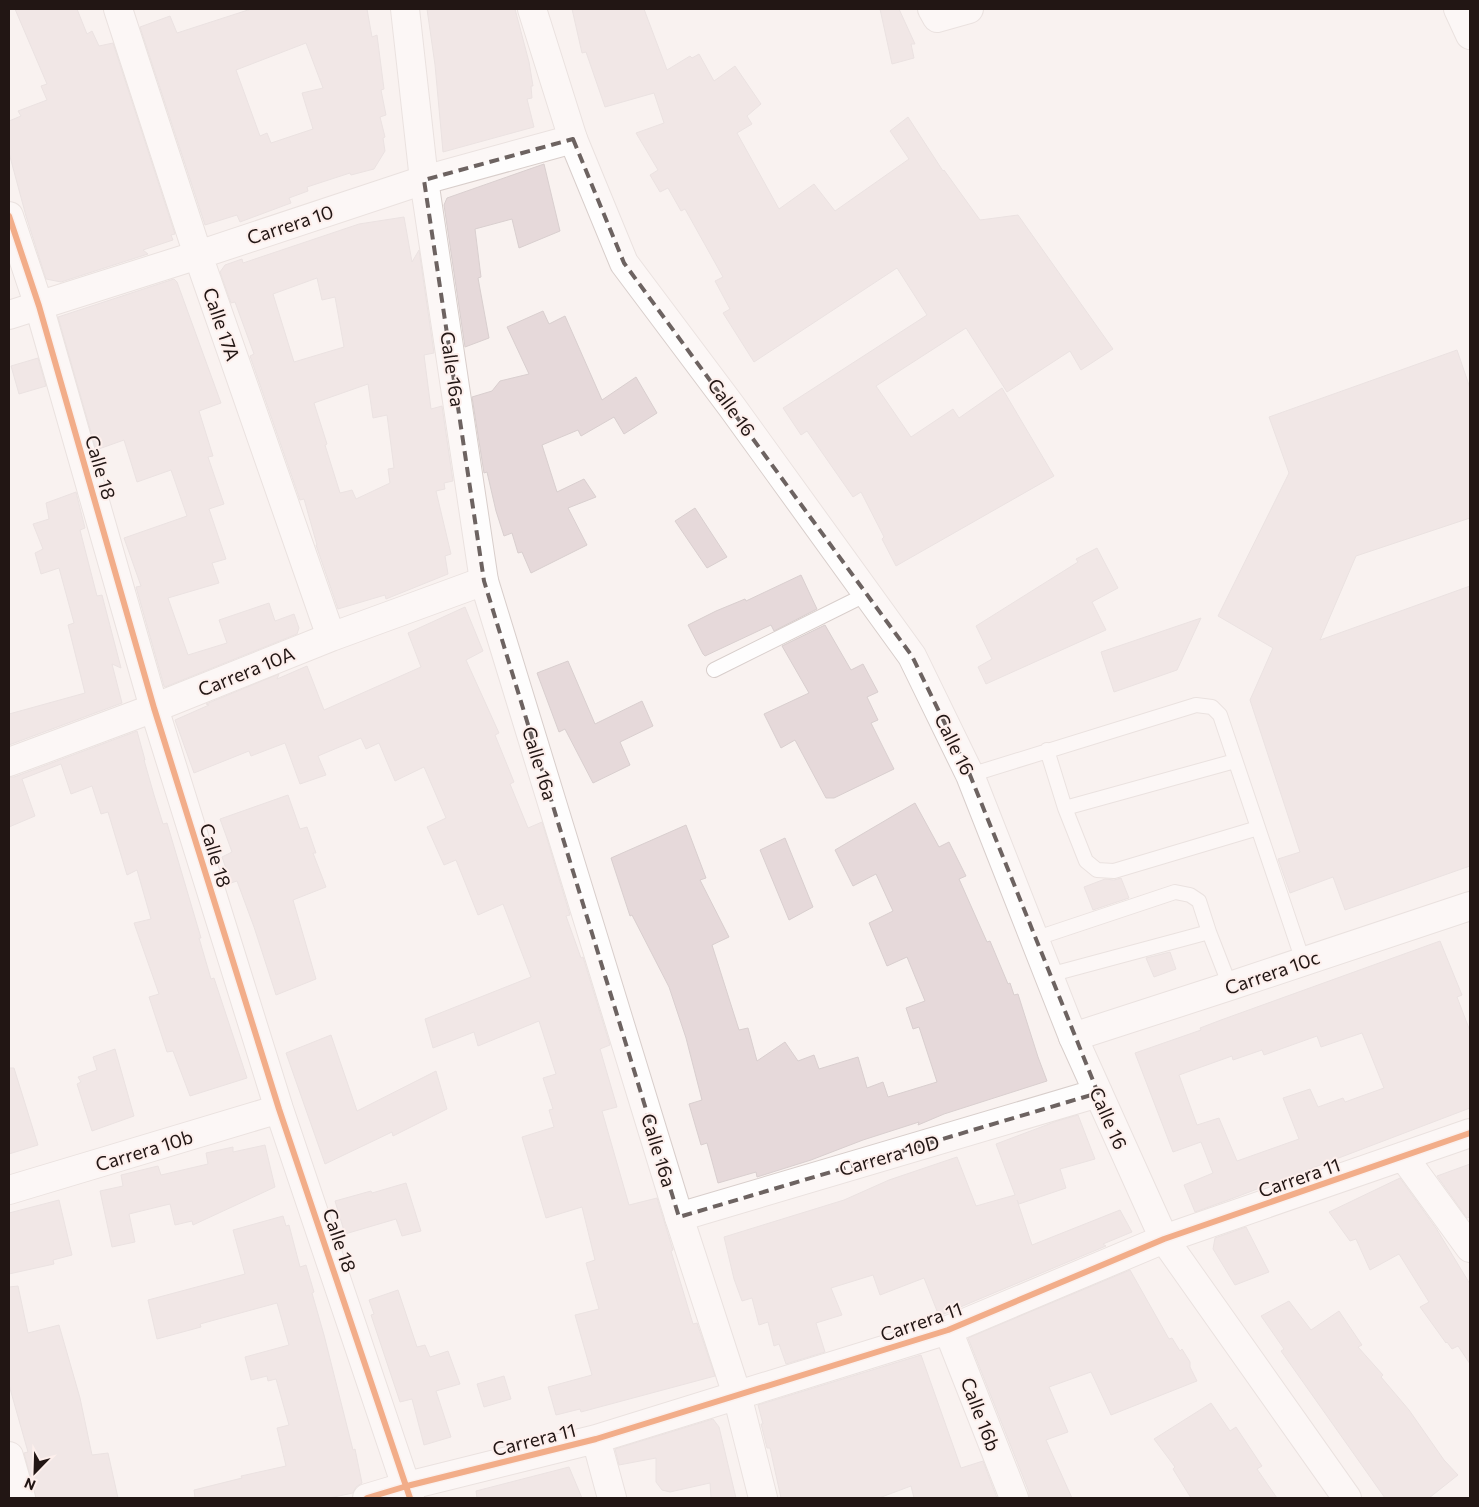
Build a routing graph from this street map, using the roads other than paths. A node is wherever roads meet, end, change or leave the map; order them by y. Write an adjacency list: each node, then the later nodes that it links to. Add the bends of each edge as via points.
1 (118, 9): 11 (street, Calle 17A)
2 (405, 9): 9 (street, Calle 16a)
3 (532, 9): 8 (street, Calle 16)
4 (969, 9): 6 (street)
5 (1458, 9): 7 (street)
6 (935, 13)
7 (1470, 35)
8 (573, 140): 9 (street, Carrera 10); 15 (street, Calle 16, via 624,263)
9 (424, 180): 11 (street, Carrera 10); 14 (street, Calle 16a)
10 (9, 216): 12 (street, Calle 18)
11 (198, 255): 12 (street, Carrera 10); 16 (street, Calle 17A)
12 (39, 306): 13 (street, Carrera 10); 18 (street, Calle 18)
13 (9, 315)
14 (484, 581): 16 (street, Carrera 10A); 37 (street, Calle 16a)
15 (867, 594): 17 (lane); 22 (street, Calle 16, via 912,656)
16 (331, 637): 18 (street, Carrera 10A)
17 (714, 670)
18 (154, 708): 21 (street, Carrera 10A); 33 (street, Calle 18)
19 (1047, 750): 20 (lane, via 1196,704 1212,707 1220,714); 22 (lane); 23 (lane)
20 (1235, 761): 23 (lane); 24 (lane)
21 (9, 762)
22 (970, 775): 27 (street, Calle 16)
23 (1065, 808): 24 (lane, via 1086,861 1097,870 1114,871)
24 (1258, 828): 28 (lane)
25 (1470, 906): 28 (street, Carrera 10c)
26 (1209, 932): 27 (lane, via 1199,901 1190,894 1175,892); 29 (lane); 30 (lane)
27 (1034, 939): 29 (street, Calle 16)
28 (1303, 961): 30 (street, Carrera 10c)
29 (1049, 975): 31 (street, Calle 16)
30 (1230, 986): 31 (street, Carrera 10c)
31 (1073, 1037): 32 (street, Calle 16)
32 (1098, 1093): 37 (street, Carrera 10D); 38 (street, Calle 16)
33 (279, 1109): 36 (street, Carrera 10b); 44 (street, Calle 18)
34 (1470, 1133): 35 (street, Carrera 11)
35 (1403, 1156): 38 (street, Carrera 11); 39 (street)
36 (9, 1190)
37 (679, 1217): 41 (street, Calle 16a)
38 (1164, 1239): 40 (street, Carrera 11); 50 (street, Calle 16)
39 (1470, 1248)
40 (948, 1330): 41 (street, Carrera 11); 49 (street, Calle 16b)
41 (736, 1394): 42 (street, Carrera 11); 48 (street, Calle 16a)
42 (596, 1439): 44 (street, Carrera 11); 47 (street)
43 (9, 1456): 45 (street)
44 (409, 1492): 46 (street, Carrera 11)
45 (20, 1498)
46 (367, 1498)
47 (612, 1498)
48 (763, 1498)
49 (1014, 1498)
50 (1348, 1498)

